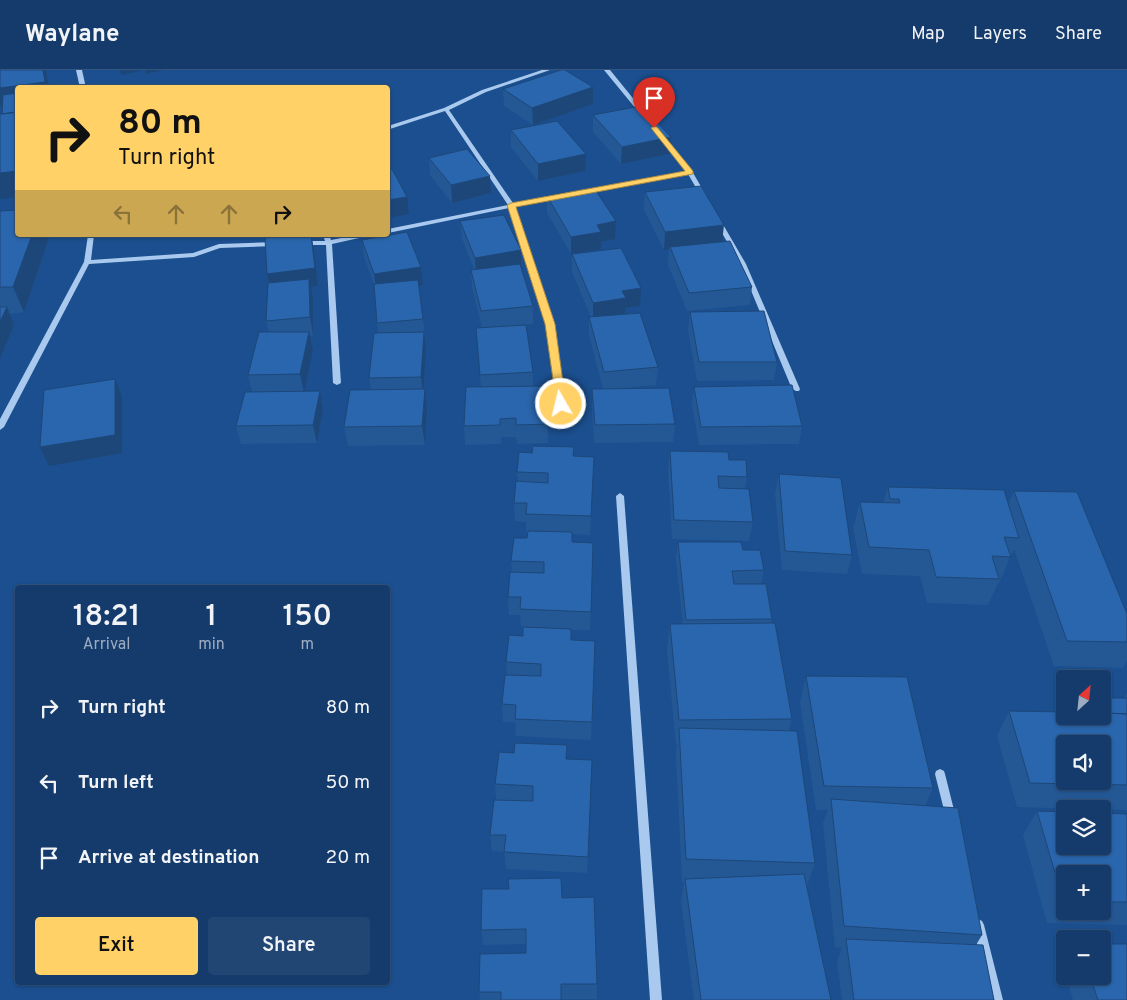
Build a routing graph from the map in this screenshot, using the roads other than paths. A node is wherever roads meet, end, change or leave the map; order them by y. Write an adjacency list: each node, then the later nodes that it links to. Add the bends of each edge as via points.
1 (79, 70): 4 (street)
2 (546, 70): 5 (street, via 484,91)
3 (607, 70): 6 (street)
4 (82, 85)
5 (446, 109): 7 (street); 12 (street)
6 (649, 121)
7 (390, 127)
8 (654, 128): 9 (street)
9 (690, 172): 10 (street); 13 (street)
10 (577, 193)
11 (568, 195): 12 (street)
12 (511, 205): 15 (street); 24 (street, via 550,324)
13 (709, 206)
14 (714, 214): 23 (street, via 743,264)
15 (390, 230)
16 (91, 237): 21 (street)
17 (347, 237): 18 (street)
18 (328, 239): 20 (street); 22 (street)
19 (284, 244): 21 (street, via 219,246 194,255)
20 (293, 244)
21 (87, 262): 25 (street)
22 (338, 382)
23 (796, 389)
24 (561, 404)
25 (0, 427)
26 (620, 496): 30 (street)
27 (940, 774): 28 (street)
28 (954, 831)
29 (976, 915): 31 (street)
30 (656, 1000)
31 (997, 1000)

